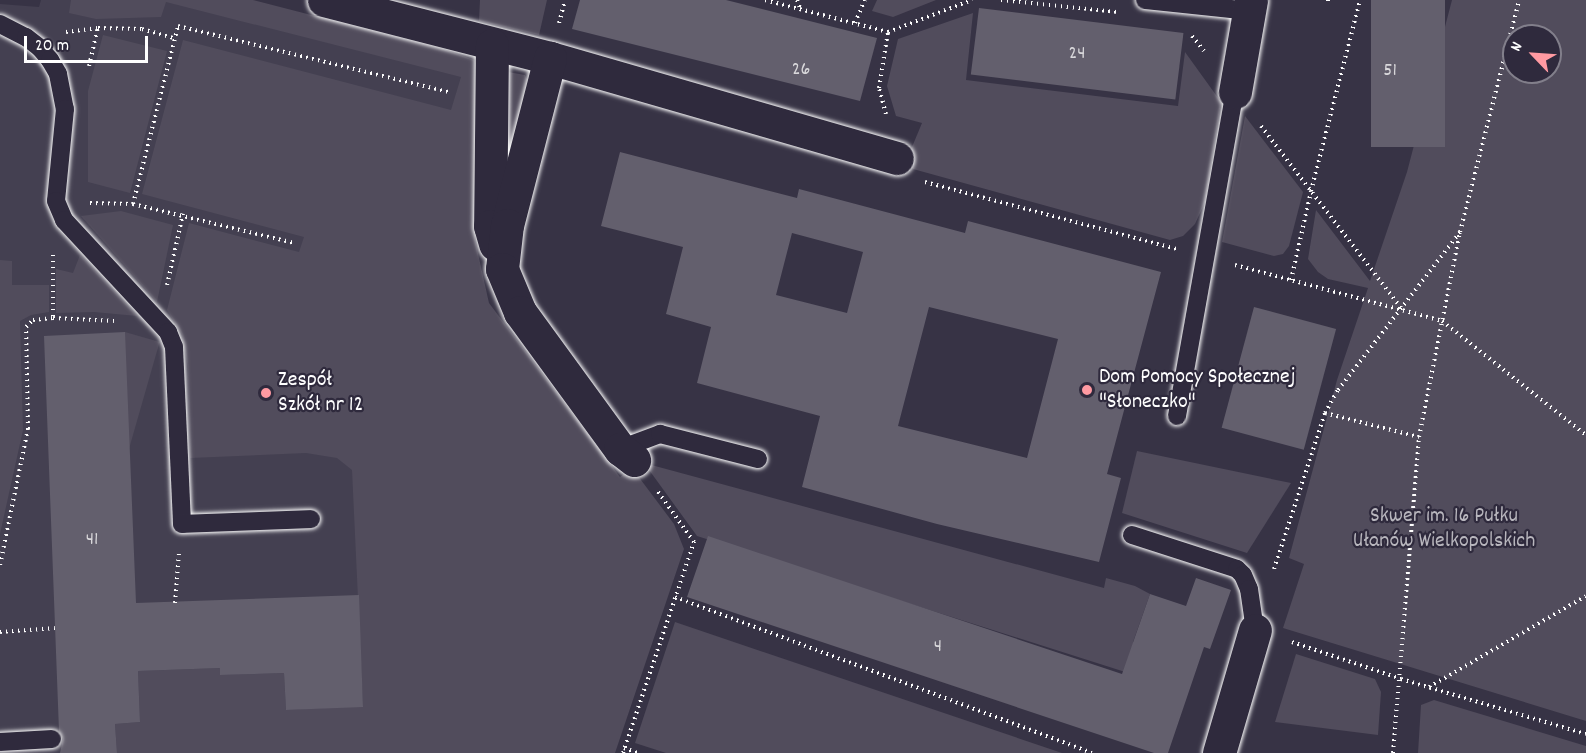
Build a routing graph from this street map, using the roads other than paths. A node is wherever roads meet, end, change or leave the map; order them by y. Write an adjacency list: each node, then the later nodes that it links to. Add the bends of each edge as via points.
1 (324, 0): 5 (street)
2 (1145, 0): 3 (lane)
3 (1250, 6): 7 (street)
4 (0, 24): 13 (lane, via 40,48 57,74 65,109 56,201 64,220 159,321 174,347 182,524)
5 (492, 45): 6 (street); 9 (street, via 489,226)
6 (550, 58): 8 (street); 9 (street, via 507,225)
7 (1235, 92): 10 (lane)
8 (897, 158)
9 (502, 269): 11 (street, via 520,312)
10 (1177, 416)
11 (627, 455): 12 (lane, via 660,434)
12 (758, 459)
13 (311, 519)
14 (1132, 535): 15 (lane, via 1237,569 1249,589)
15 (1255, 630): 18 (street)
16 (52, 739): 17 (lane)
17 (0, 742)
18 (1219, 753)

